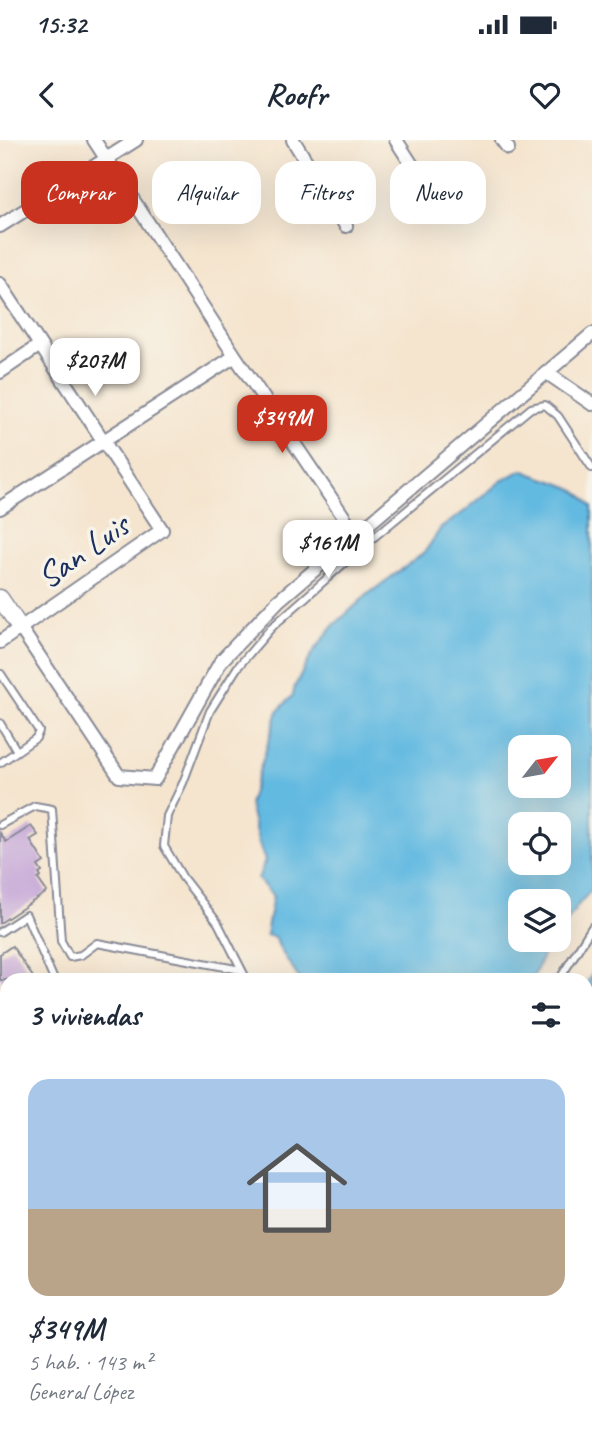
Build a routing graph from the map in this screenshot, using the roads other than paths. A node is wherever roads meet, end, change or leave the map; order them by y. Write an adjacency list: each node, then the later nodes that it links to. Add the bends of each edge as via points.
1 (94, 140): 5 (street)
2 (136, 140): 5 (street)
3 (293, 140): 8 (street)
4 (397, 140): 6 (street)
5 (106, 160): 7 (street); 12 (street)
6 (410, 161)
7 (0, 226)
8 (346, 226)
9 (0, 284): 11 (street)
10 (592, 334): 14 (street)
11 (40, 345): 13 (street); 16 (street)
12 (235, 356): 16 (street); 19 (street)
13 (0, 372)
14 (547, 373): 15 (street); 19 (street)
15 (592, 404)
16 (104, 441): 18 (street); 21 (street, San Luis, via 162,530)
17 (592, 468): 30 (lane, via 558,416 545,405 531,408 272,627 237,668 195,746 167,816 164,846 218,923)
18 (0, 508)
19 (356, 535): 21 (street, via 278,601 221,661 155,779 119,776)
20 (0, 598): 21 (street)
21 (21, 629): 22 (street, San Luis)
22 (0, 642)
23 (1, 674): 25 (lane, via 39,731)
24 (0, 723): 25 (lane)
25 (17, 751): 26 (lane)
26 (0, 763)
27 (0, 825): 30 (lane, via 35,806 51,809 61,941 70,957 97,943)
28 (592, 927): 33 (lane)
29 (0, 932): 31 (lane, via 26,915)
30 (240, 970): 32 (lane)
31 (51, 973)
32 (242, 973)
33 (563, 973)

